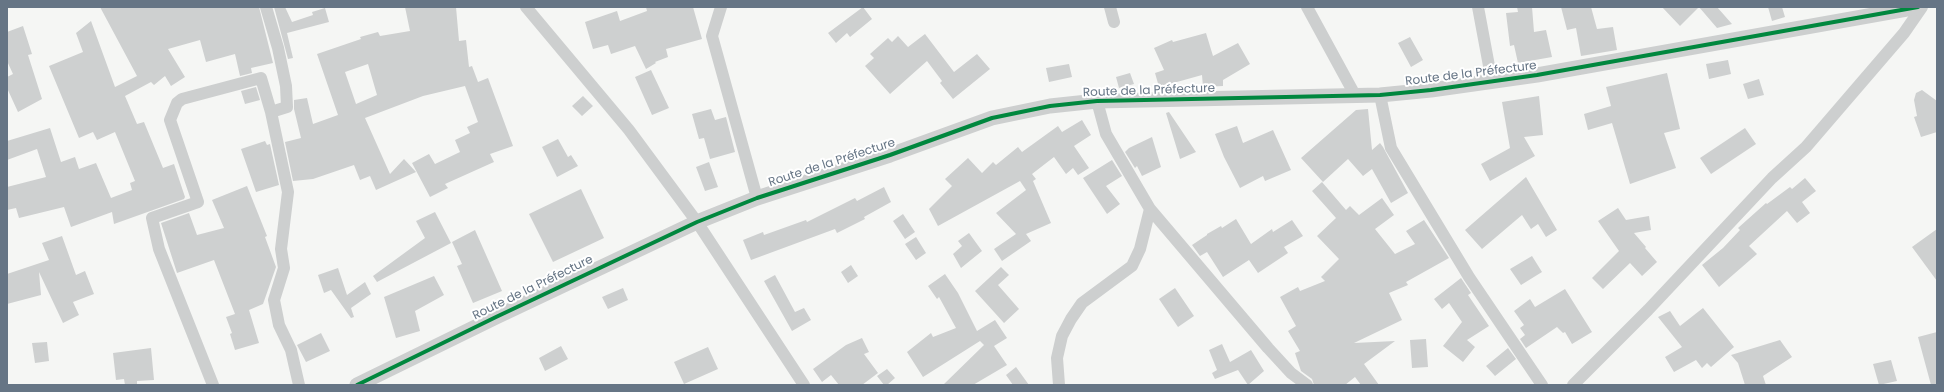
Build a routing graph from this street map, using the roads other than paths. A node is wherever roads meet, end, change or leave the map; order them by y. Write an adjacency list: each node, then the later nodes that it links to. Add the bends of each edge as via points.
1 (266, 7): 15 (street, via 286,86 287,107)
2 (526, 7): 18 (street, via 629,130)
3 (710, 7): 9 (street)
4 (1110, 7): 10 (street)
5 (1307, 7): 12 (street)
6 (1478, 7): 11 (street)
7 (1918, 7): 11 (street, Route de la Préfecture)
8 (1922, 7): 26 (street, via 1904,34 1806,147 1772,178 1648,310)
9 (719, 13): 16 (street, via 712,36)
10 (1114, 22)
11 (1492, 82): 13 (street, Route de la Préfecture)
12 (1355, 95): 13 (street, Route de la Préfecture); 14 (street, Route de la Préfecture)
13 (1380, 95): 25 (street, via 1391,148 1469,277)
14 (1097, 101): 16 (street, Route de la Préfecture, via 1050,106 992,118 890,155); 17 (street, via 1106,134)
15 (271, 112): 19 (street, via 261,78 182,99 177,103 170,120 198,202 152,218 159,249); 20 (street, via 288,192 281,249 284,268 274,300 279,325 291,350)
16 (756, 198): 18 (street, Route de la Préfecture)
17 (1150, 209): 23 (street, via 1140,249 1132,266 1082,303 1065,330 1058,358); 24 (street, via 1268,348 1291,373)
18 (698, 222): 21 (street, Route de la Préfecture, via 502,313); 22 (street)
19 (213, 385)
20 (299, 385)
21 (357, 385)
22 (804, 385)
23 (1059, 385)
24 (1307, 385)
25 (1542, 385)
26 (1573, 385)

